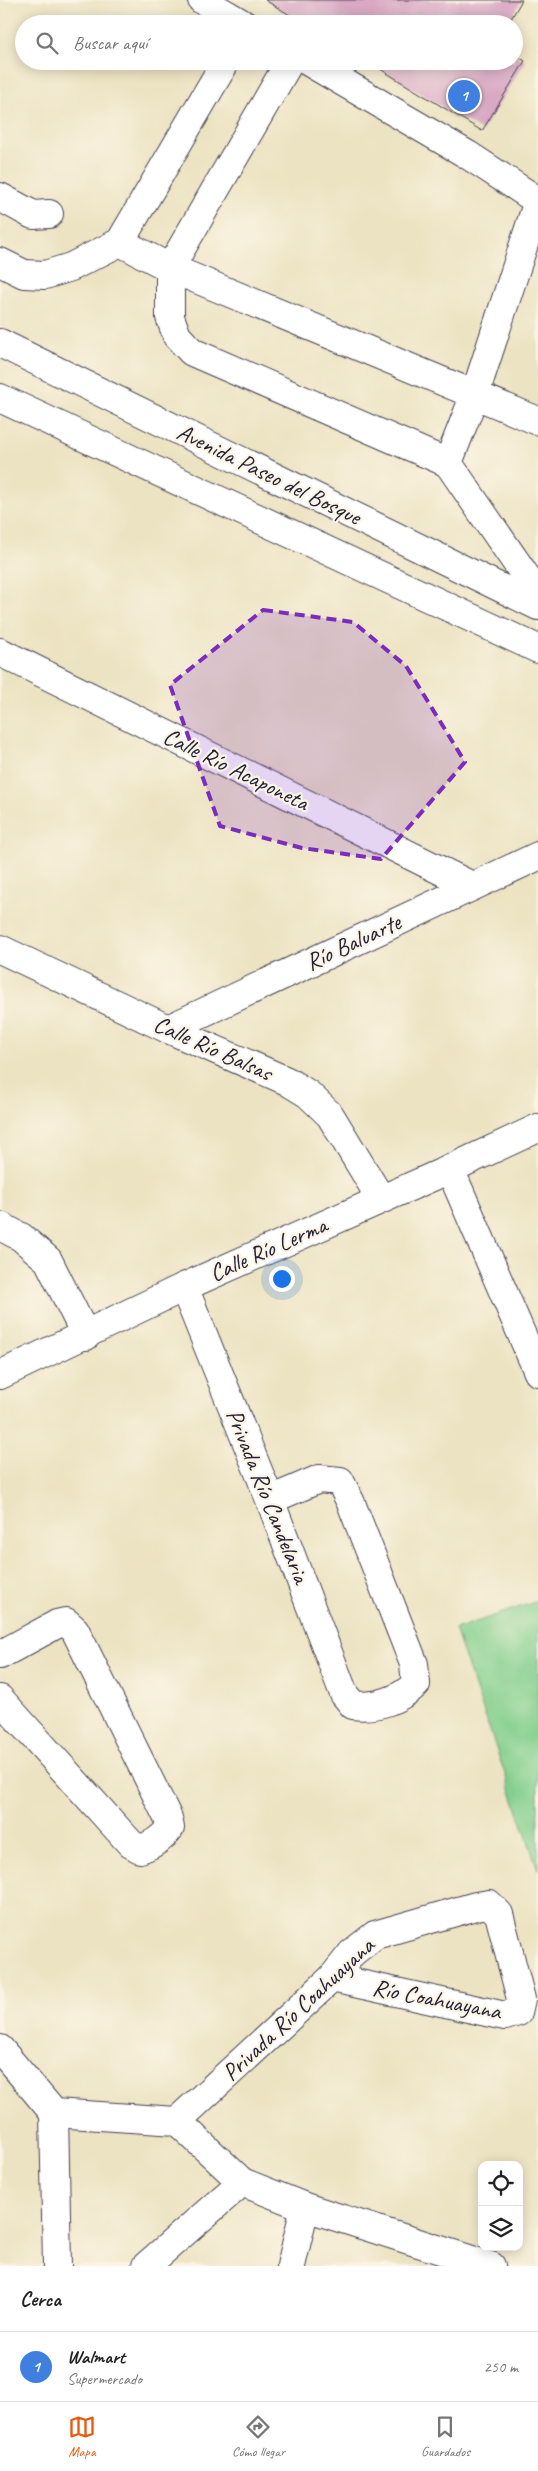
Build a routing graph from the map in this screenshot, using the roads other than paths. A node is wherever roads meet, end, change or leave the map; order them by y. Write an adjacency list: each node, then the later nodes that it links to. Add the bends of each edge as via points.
1 (202, 0): 2 (street)
2 (227, 15)
3 (221, 70): 9 (street)
4 (285, 70): 11 (street)
5 (322, 70): 7 (street)
6 (0, 197): 8 (street, via 33,215)
7 (538, 201): 13 (street)
8 (48, 214)
9 (120, 242): 10 (street, via 72,267 45,275 24,274); 11 (street)
10 (0, 262)
11 (170, 268): 13 (street); 16 (street, via 170,317 177,336 192,352)
12 (0, 343): 18 (street, Avenida Paseo del Bosque)
13 (474, 394): 15 (street); 16 (street)
14 (0, 398): 19 (street, Avenida Paseo del Bosque)
15 (538, 421)
16 (448, 463): 17 (street)
17 (538, 594)
18 (538, 606)
19 (538, 649)
20 (0, 652): 22 (street, Calle Río Acaponeta)
21 (538, 856): 22 (street, Río Baluarte)
22 (472, 886): 24 (street, Río Baluarte)
23 (0, 949): 24 (street, Calle Río Balsas)
24 (168, 1028): 27 (street, Calle Río Balsas, via 287,1081 308,1094 330,1115)
25 (538, 1128): 26 (street, Calle Río Lerma)
26 (450, 1170): 27 (street, Calle Río Lerma); 31 (street)
27 (381, 1199): 29 (street, Calle Río Lerma)
28 (0, 1226): 30 (street, via 21,1237 48,1260)
29 (184, 1287): 30 (street, Calle Río Lerma); 33 (street, Privada Río Candelaria)
30 (86, 1336): 32 (street, Calle Río Lerma)
31 (538, 1372)
32 (0, 1375)
33 (270, 1500): 33 (street, Privada Río Candelaria, via 344,1694 353,1705 369,1707 404,1695 416,1684 414,1664 340,1481 319,1479)
34 (0, 1655): 35 (street, via 56,1624 66,1622 75,1630 168,1818 170,1828 164,1836 140,1849 131,1844)
35 (0, 1699)
36 (490, 1904): 37 (street, Privada Río Coahuayana, via 375,1935 352,1953); 37 (street, Río Coahuayana, via 498,1914 521,1999 518,2012 505,2016)
37 (332, 1978): 40 (street, Privada Río Coahuayana)
38 (0, 2049): 39 (street)
39 (54, 2113): 40 (street); 43 (street)
40 (177, 2121): 41 (street)
41 (242, 2182): 42 (street); 44 (street)
42 (305, 2207): 45 (street); 46 (street)
43 (57, 2266)
44 (146, 2266)
45 (291, 2266)
46 (491, 2266)

